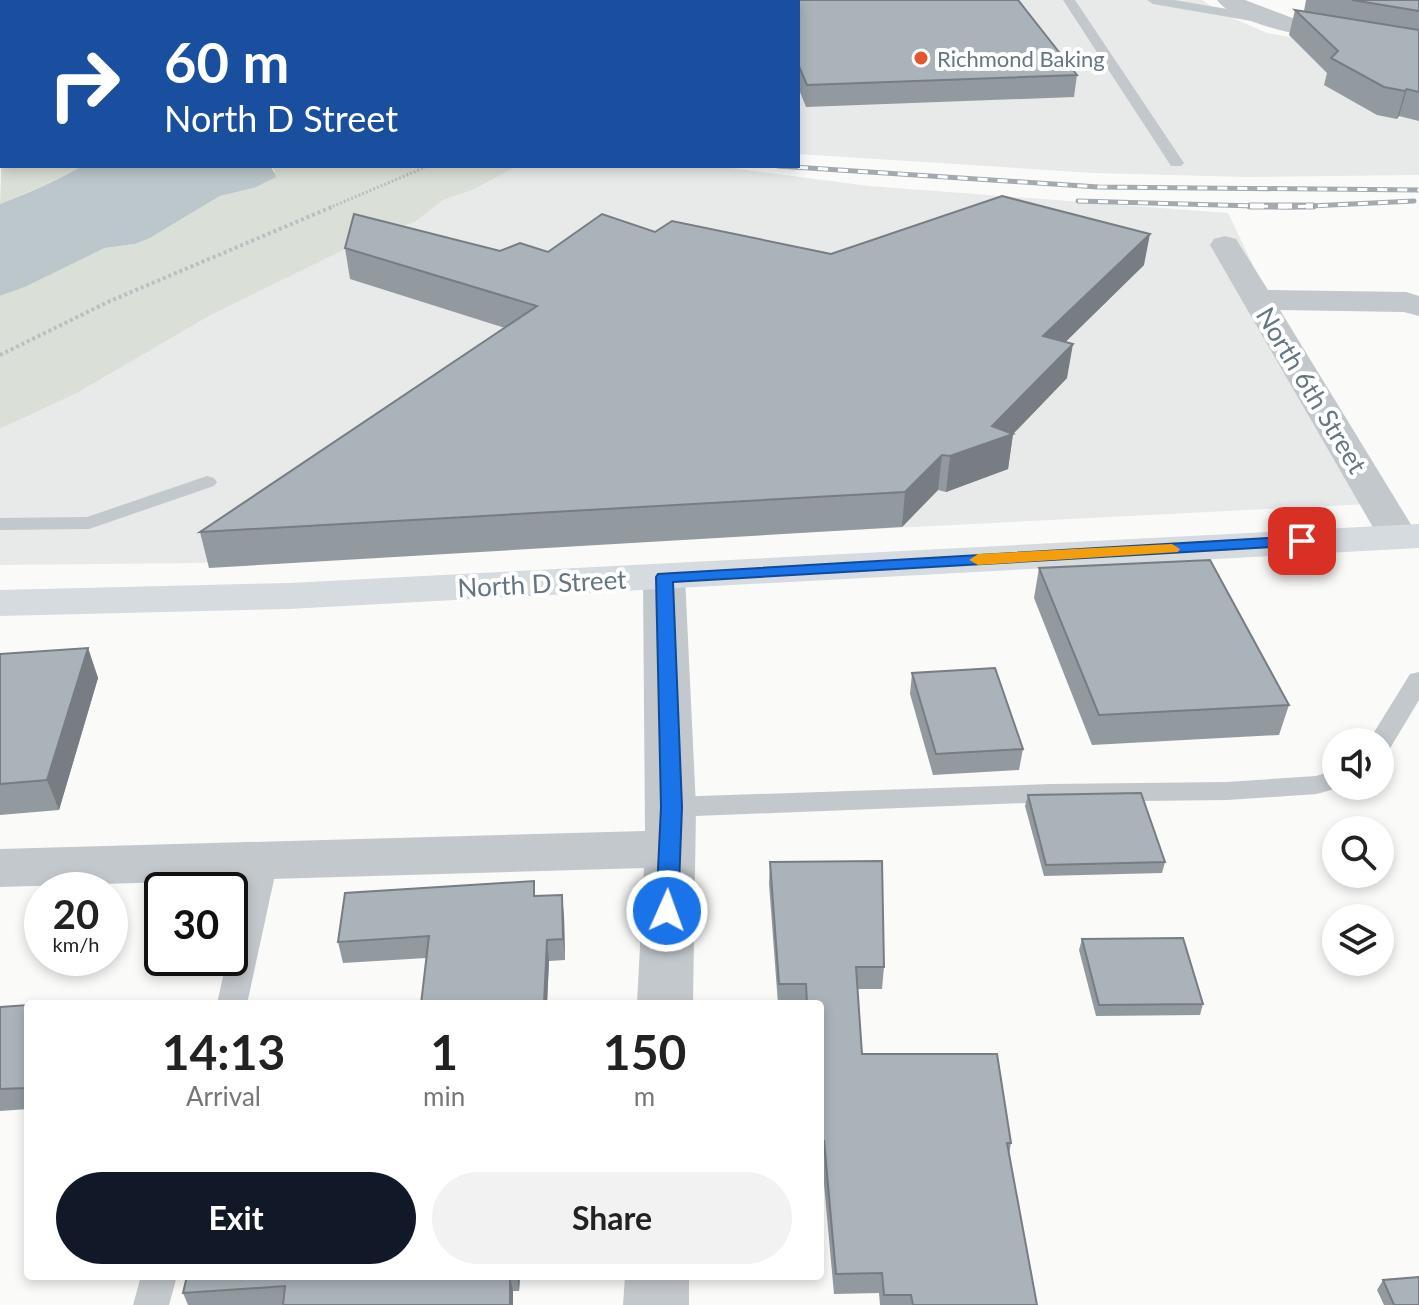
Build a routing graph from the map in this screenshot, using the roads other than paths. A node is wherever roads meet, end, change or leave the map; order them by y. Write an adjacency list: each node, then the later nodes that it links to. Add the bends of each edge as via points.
1 (1069, 0): 6 (lane)
2 (1153, 0): 4 (lane)
3 (1228, 0): 4 (street)
4 (1282, 23): 5 (street)
5 (1419, 48)
6 (1176, 163)
7 (1225, 245): 8 (street, North 6th Street)
8 (1258, 300): 9 (street); 12 (street, North 6th Street)
9 (1419, 306)
10 (207, 482): 11 (lane, via 89,523)
11 (0, 524)
12 (1408, 536): 13 (street, North D Street)
13 (664, 577): 14 (street, North D Street, via 289,596); 18 (street)
14 (0, 603)
15 (1419, 680): 16 (lane)
16 (1390, 728)
17 (1322, 783): 18 (lane, via 1227,791 1051,793)
18 (670, 828): 19 (street); 22 (street)
19 (264, 861): 20 (street); 21 (lane)
20 (0, 868)
21 (233, 1000)
22 (665, 1000)
23 (158, 1280): 25 (lane)
24 (657, 1280): 26 (street)
25 (151, 1305)
26 (656, 1305)

